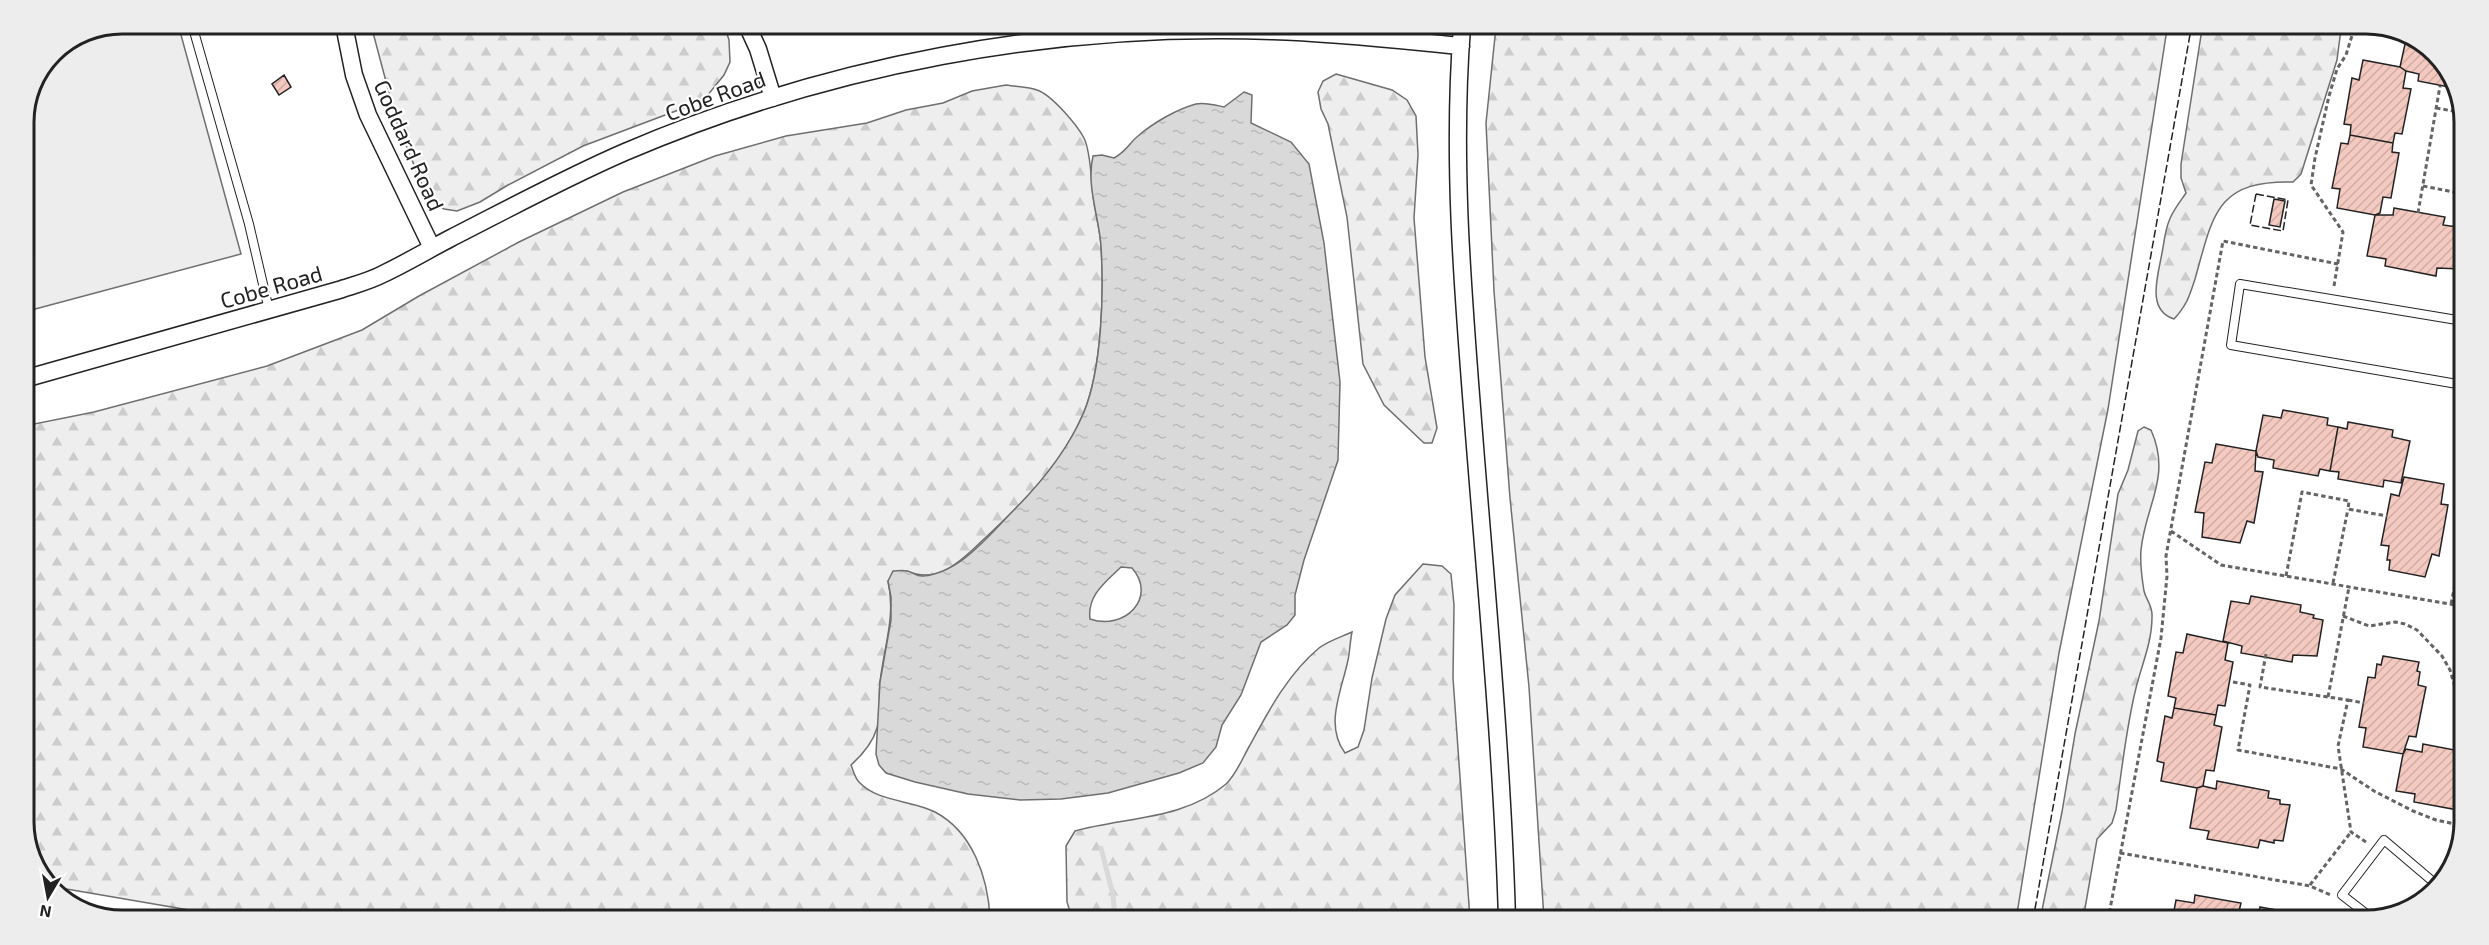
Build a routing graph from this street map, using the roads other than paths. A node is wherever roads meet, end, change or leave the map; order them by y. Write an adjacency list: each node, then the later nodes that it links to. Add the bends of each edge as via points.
1 (195, 34): 10 (lane, via 249,224)
2 (346, 34): 9 (street, Goddard Road, via 354,75 368,115)
3 (751, 34): 8 (street)
4 (1106, 34): 8 (street, Cobe Road, via 928,59)
5 (1311, 34): 7 (street, Cobe Road)
6 (1462, 34): 7 (street)
7 (1461, 46): 15 (street, via 1458,162 1462,279 1495,696)
8 (773, 98): 9 (street, Cobe Road, via 625,152)
9 (432, 248): 10 (street, Cobe Road, via 381,276)
10 (269, 310): 12 (street, Cobe Road)
11 (2454, 320): 13 (lane, via 2240,284 2230,345)
12 (34, 376)
13 (2454, 383)
14 (2432, 881): 16 (lane, via 2384,840 2342,894)
15 (1507, 910)
16 (2362, 910)

